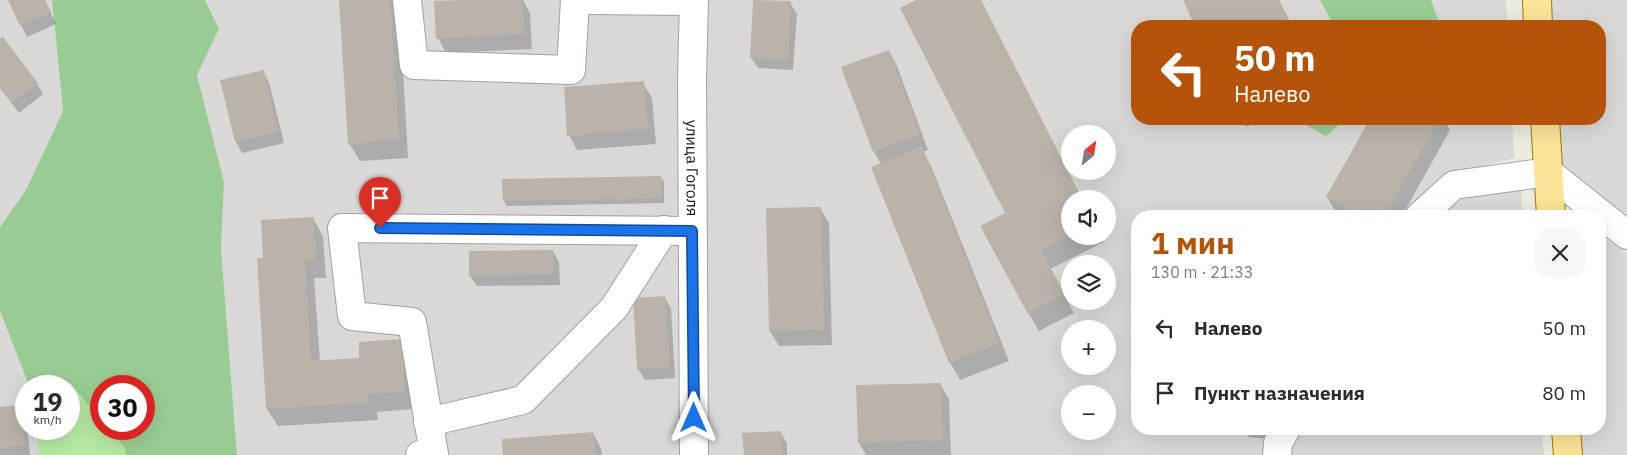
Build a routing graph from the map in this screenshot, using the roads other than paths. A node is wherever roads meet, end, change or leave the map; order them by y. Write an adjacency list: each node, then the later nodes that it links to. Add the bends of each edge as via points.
1 (407, 0): 2 (street, via 414,65 571,70)
2 (576, 0)
3 (587, 0): 5 (street)
4 (1537, 0): 6 (main road)
5 (694, 1): 14 (street, улица Гоголя)
6 (1538, 20)
7 (1545, 125): 8 (main road)
8 (1548, 172): 9 (street, via 1454,185); 10 (main road); 11 (street)
9 (1427, 210)
10 (1551, 210)
11 (1595, 210)
12 (1606, 219): 15 (street)
13 (664, 230): 14 (street); 16 (street, via 614,308 523,400); 16 (street, via 342,228 352,316 412,322)
14 (692, 231): 20 (street, улица Гоголя)
15 (1627, 236)
16 (428, 422): 19 (street, via 434,454)
17 (1283, 435): 21 (street)
18 (1566, 435): 22 (main road)
19 (420, 455)
20 (694, 455)
21 (1277, 455)
22 (1568, 455)

